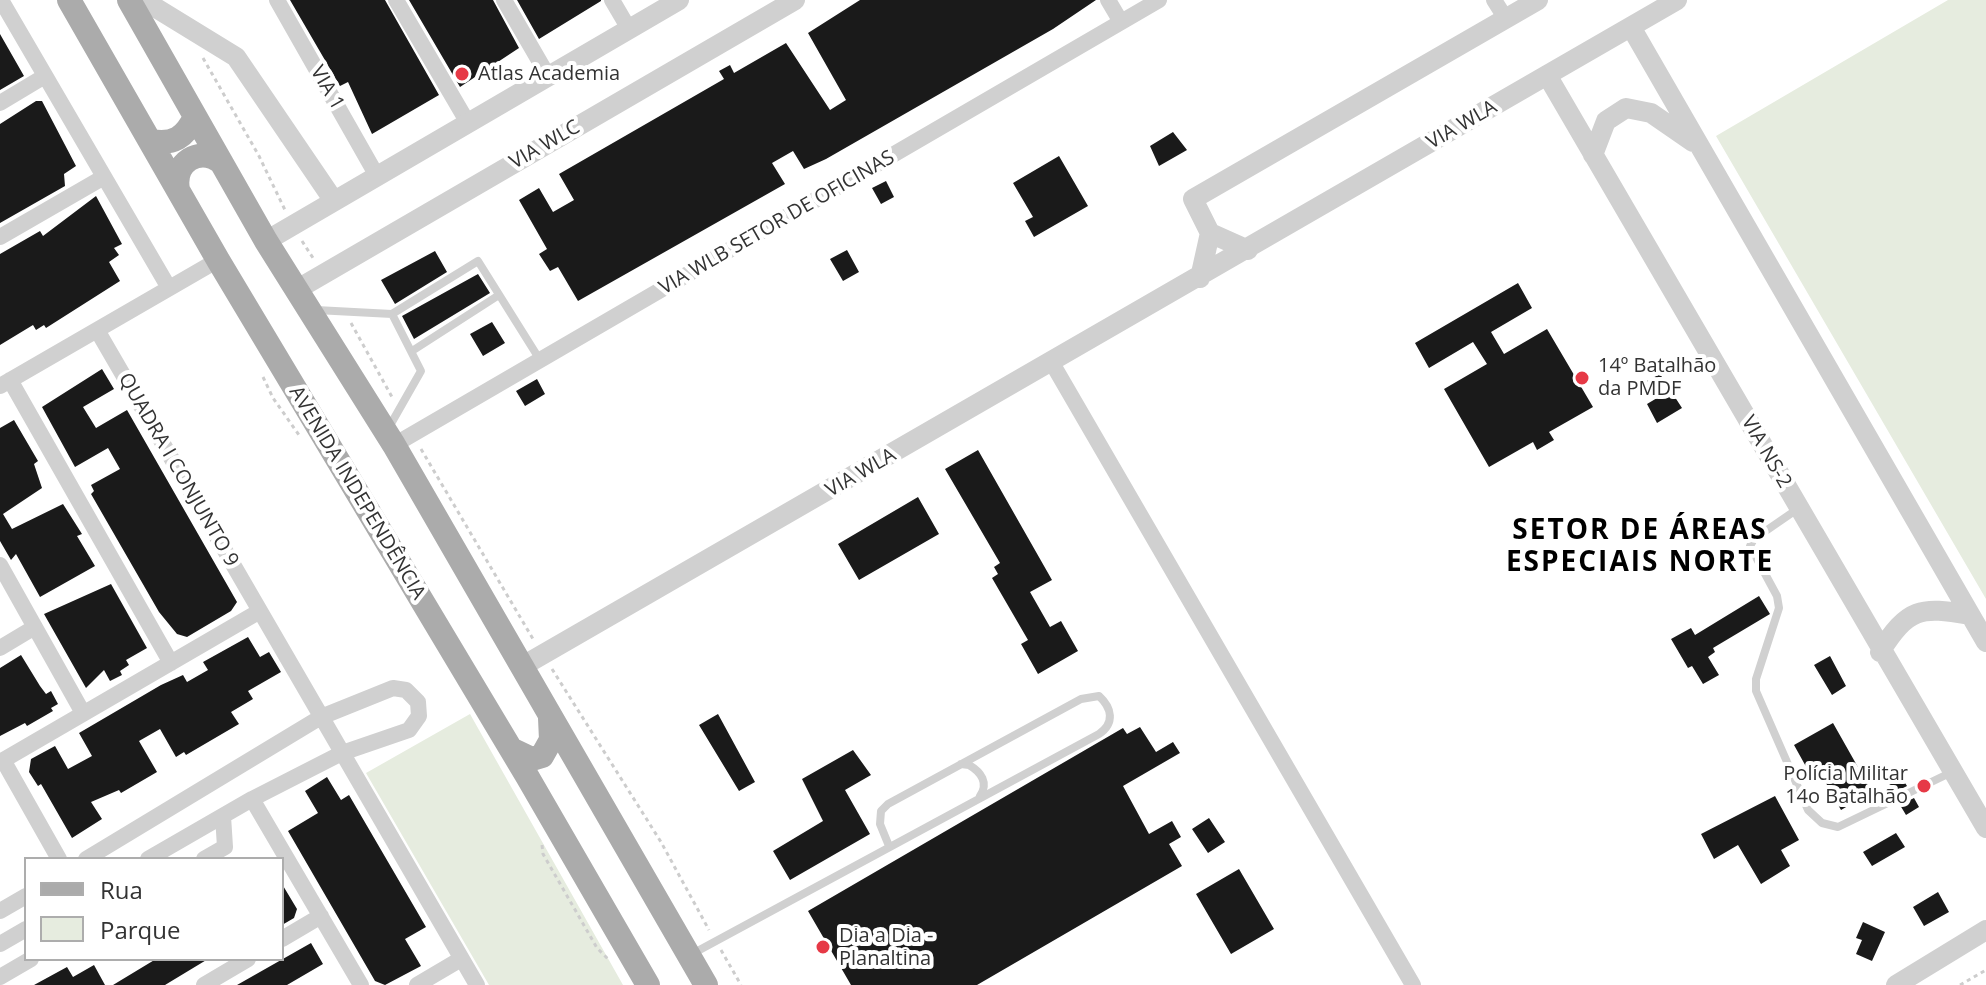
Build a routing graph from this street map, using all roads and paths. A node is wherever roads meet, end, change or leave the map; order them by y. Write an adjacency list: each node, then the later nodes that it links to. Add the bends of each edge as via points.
1 (1, 0): 22 (street)
2 (69, 0): 27 (main road, AVENIDA INDEPENDÊNCIA)
3 (129, 0): 25 (main road)
4 (143, 0): 34 (street, via 236,57)
5 (277, 0): 31 (street, VIA 1)
6 (396, 0): 26 (street)
7 (504, 0): 23 (street)
8 (612, 0): 19 (street)
9 (679, 0): 19 (street)
10 (795, 0): 41 (street, VIA WLC)
11 (1108, 0): 17 (street)
12 (1159, 0): 17 (street, VIA WLB SETOR DE OFICINAS)
13 (1494, 0): 16 (street)
14 (1538, 0): 16 (street)
15 (1677, 0): 18 (street, VIA WLA)
16 (1506, 19): 36 (street, via 1193,199)
17 (1121, 22): 50 (street, VIA WLB SETOR DE OFICINAS)
18 (1631, 27): 21 (street, VIA WLA); 28 (street)
19 (629, 29): 23 (street)
20 (198, 51): 35 (path, via 259,156)
21 (1547, 75): 29 (street, VIA NS-2); 39 (street, VIA WLA)
22 (45, 76): 24 (street); 32 (street)
23 (548, 76): 26 (street)
24 (0, 103)
25 (195, 117): 27 (main road, via 184,136); 30 (main road)
26 (468, 123): 31 (street)
27 (151, 141): 33 (main road, AVENIDA INDEPENDÊNCIA)
28 (1700, 146): 29 (street, via 1651,113 1626,108 1606,121); 58 (street)
29 (1593, 155): 55 (street, VIA NS-2)
30 (221, 162): 33 (main road, via 206,155 189,159 178,172); 38 (main road)
31 (377, 176): 34 (street)
32 (104, 177): 37 (street); 43 (street)
33 (178, 190): 40 (main road, AVENIDA INDEPENDÊNCIA)
34 (334, 201): 35 (street)
35 (292, 226): 38 (street); 41 (path)
36 (1210, 233): 39 (street); 42 (street)
37 (0, 237)
38 (266, 241): 45 (main road)
39 (1248, 250): 42 (street, VIA WLA)
40 (218, 260): 43 (street); 69 (main road, AVENIDA INDEPENDÊNCIA)
41 (323, 274): 45 (street, VIA WLC)
42 (1200, 278): 51 (street, VIA WLA)
43 (169, 288): 48 (street)
44 (499, 295): 47 (lane, via 478,261); 49 (lane); 50 (lane)
45 (302, 300): 46 (lane); 54 (main road)
46 (344, 312): 47 (lane); 53 (path)
47 (392, 314): 49 (lane)
48 (97, 330): 52 (street); 57 (street, QUADRA I CONJUNTO 9)
49 (412, 351): 53 (lane, via 421,371)
50 (540, 360): 54 (street, VIA WLB SETOR DE OFICINAS)
51 (1052, 363): 63 (street, VIA WLA); 106 (street)
52 (5, 383): 64 (street)
53 (399, 410): 54 (lane)
54 (397, 438): 63 (path); 65 (main road)
55 (1799, 508): 62 (street, VIA NS-2); 74 (lane, via 1750,546 1779,608 1756,691 1808,810 1822,823 1838,827)
56 (0, 565): 59 (street)
57 (260, 611): 64 (street); 67 (street, QUADRA I CONJUNTO 9)
58 (1970, 615): 60 (street); 62 (street, via 1936,609 1912,613)
59 (35, 627): 61 (street); 66 (street)
60 (1986, 642)
61 (0, 648)
62 (1880, 652): 74 (street, VIA NS-2)
63 (543, 655): 65 (street, VIA WLA); 91 (path, via 661,842)
64 (171, 663): 66 (street)
65 (521, 667): 68 (main road)
66 (83, 713): 71 (street)
67 (321, 717): 70 (street, QUADRA I CONJUNTO 9); 70 (street, via 393,688 406,690 418,702 419,716 409,730); 82 (street)
68 (550, 718): 69 (main road, via 551,740 542,756 532,759); 73 (main road)
69 (511, 749): 76 (main road, AVENIDA INDEPENDÊNCIA)
70 (342, 753): 77 (street); 94 (street, QUADRA I CONJUNTO 9)
71 (2, 761): 81 (street)
72 (961, 764): 75 (lane, via 982,777); 75 (lane, via 1090,695 1107,702 1111,713 1104,730); 80 (lane, via 881,811)
73 (580, 771): 76 (main road, via 563,766 545,774 539,782); 93 (main road)
74 (1953, 772): 79 (street, VIA NS-2)
75 (980, 797): 80 (lane)
76 (540, 798): 103 (main road, AVENIDA INDEPENDÊNCIA)
77 (252, 799): 78 (street); 87 (street)
78 (223, 816): 83 (street); 84 (street, via 225,847)
79 (1986, 828)
80 (889, 846): 91 (lane)
81 (58, 857)
82 (89, 857)
83 (151, 857)
84 (208, 857)
85 (24, 897): 86 (street)
86 (0, 911)
87 (321, 916): 90 (street); 100 (street)
88 (24, 930): 92 (street)
89 (1986, 930): 107 (street)
90 (284, 938)
91 (716, 941): 93 (lane); 105 (path)
92 (0, 944)
93 (689, 956): 104 (main road)
94 (461, 959): 101 (street); 102 (street, QUADRA I CONJUNTO 9)
95 (28, 961): 98 (street)
96 (245, 961): 99 (street)
97 (1986, 970): 108 (path)
98 (0, 977)
99 (204, 985)
100 (361, 985)
101 (417, 985)
102 (477, 985)
103 (648, 985)
104 (706, 985)
105 (741, 985)
106 (1413, 985)
107 (1896, 985)
108 (1960, 985)

